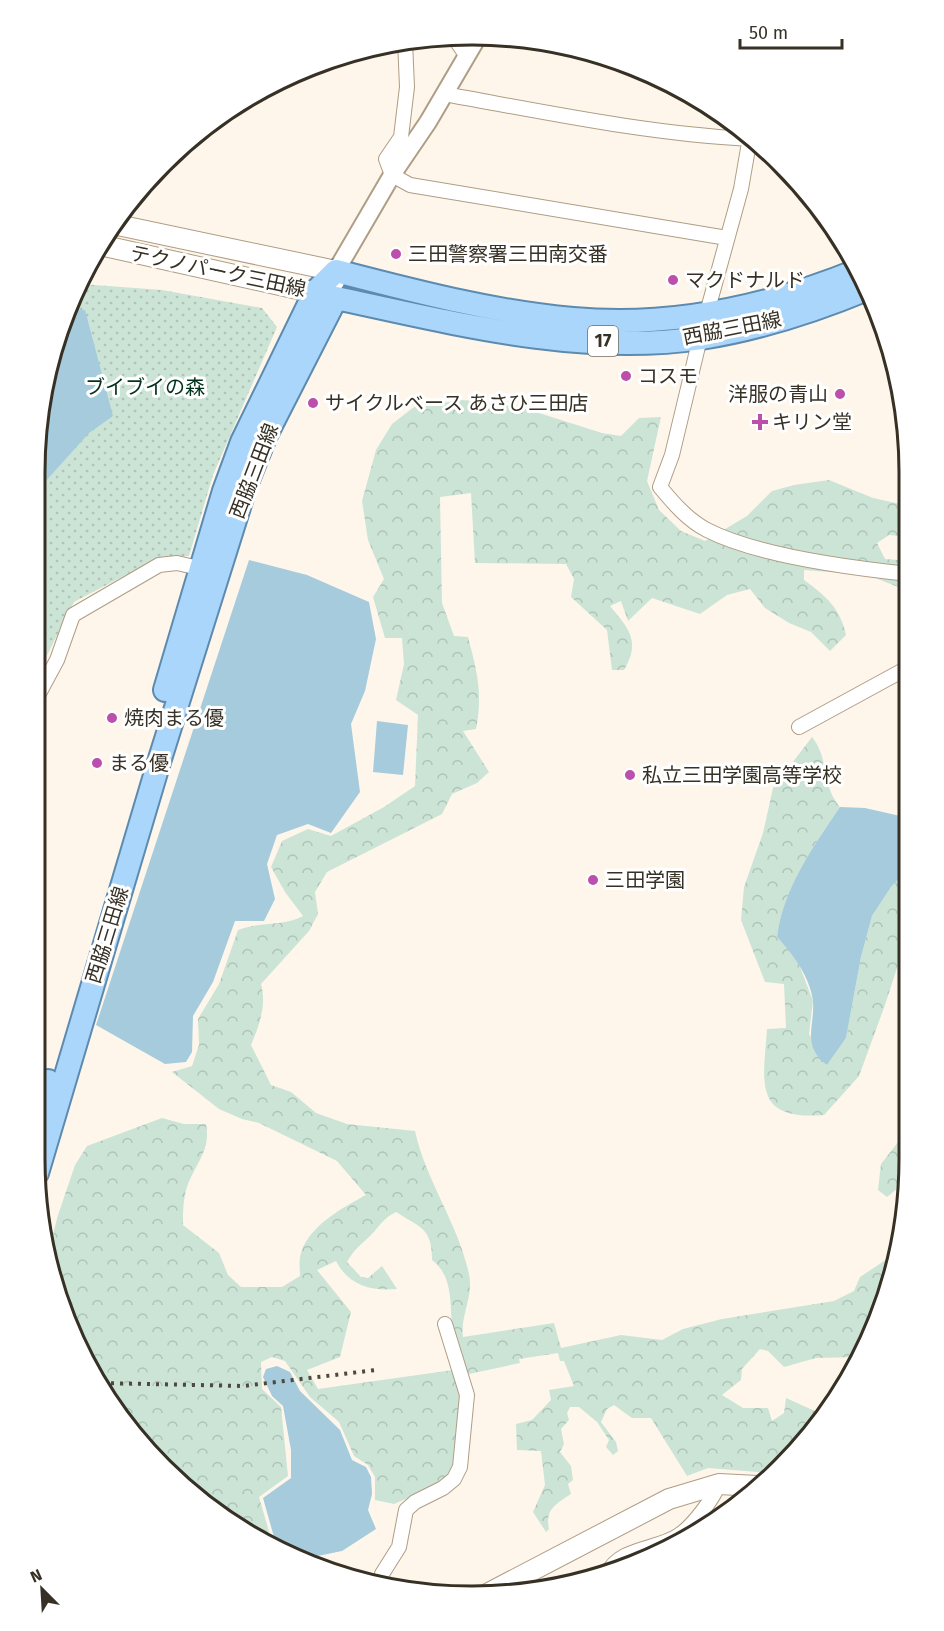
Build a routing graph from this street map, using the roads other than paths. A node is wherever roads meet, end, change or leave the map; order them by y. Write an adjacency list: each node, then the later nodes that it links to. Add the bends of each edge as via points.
1 (459, 45): 4 (street)
2 (472, 45): 4 (street)
3 (405, 51): 8 (street, via 407,87 401,137 386,159)
4 (466, 55): 5 (street)
5 (444, 94): 6 (street, via 574,117); 8 (street)
6 (738, 138)
7 (748, 146): 10 (street)
8 (392, 175): 10 (street, via 410,185); 12 (street)
9 (123, 226): 12 (main road, テクノパーク三田線)
10 (727, 238): 16 (street)
11 (109, 247): 15 (main road, テクノパーク三田線)
12 (336, 271): 15 (main road, 西脇三田線); 16 (main road, 西脇三田線 / 17, via 415,292 574,319)
13 (850, 273): 16 (main road, 西脇三田線 / 17, via 770,301)
14 (859, 292): 17 (main road, 西脇三田線 / 17, via 772,322)
15 (325, 295): 17 (main road, 西脇三田線 / 17, via 465,325 580,340); 18 (main road, 西脇三田線, via 242,442); 24 (main road, 西脇三田線, via 246,485)
16 (707, 315): 17 (street)
17 (700, 338): 19 (street, via 672,454 660,487 678,509 705,530 744,545)
18 (203, 569): 21 (street, via 177,563 159,565 74,615); 23 (main road, 西脇三田線)
19 (899, 573)
20 (899, 672): 22 (street)
21 (45, 682)
22 (799, 727)
23 (45, 1088)
24 (45, 1146)
25 (445, 1324): 31 (street, via 468,1395 460,1467 443,1488 406,1510 399,1547)
26 (719, 1484): 27 (main road); 28 (street, via 714,1497); 32 (main road, via 669,1498)
27 (747, 1485)
28 (683, 1530)
29 (663, 1541): 30 (street)
30 (626, 1556)
31 (382, 1576)
32 (505, 1584)

